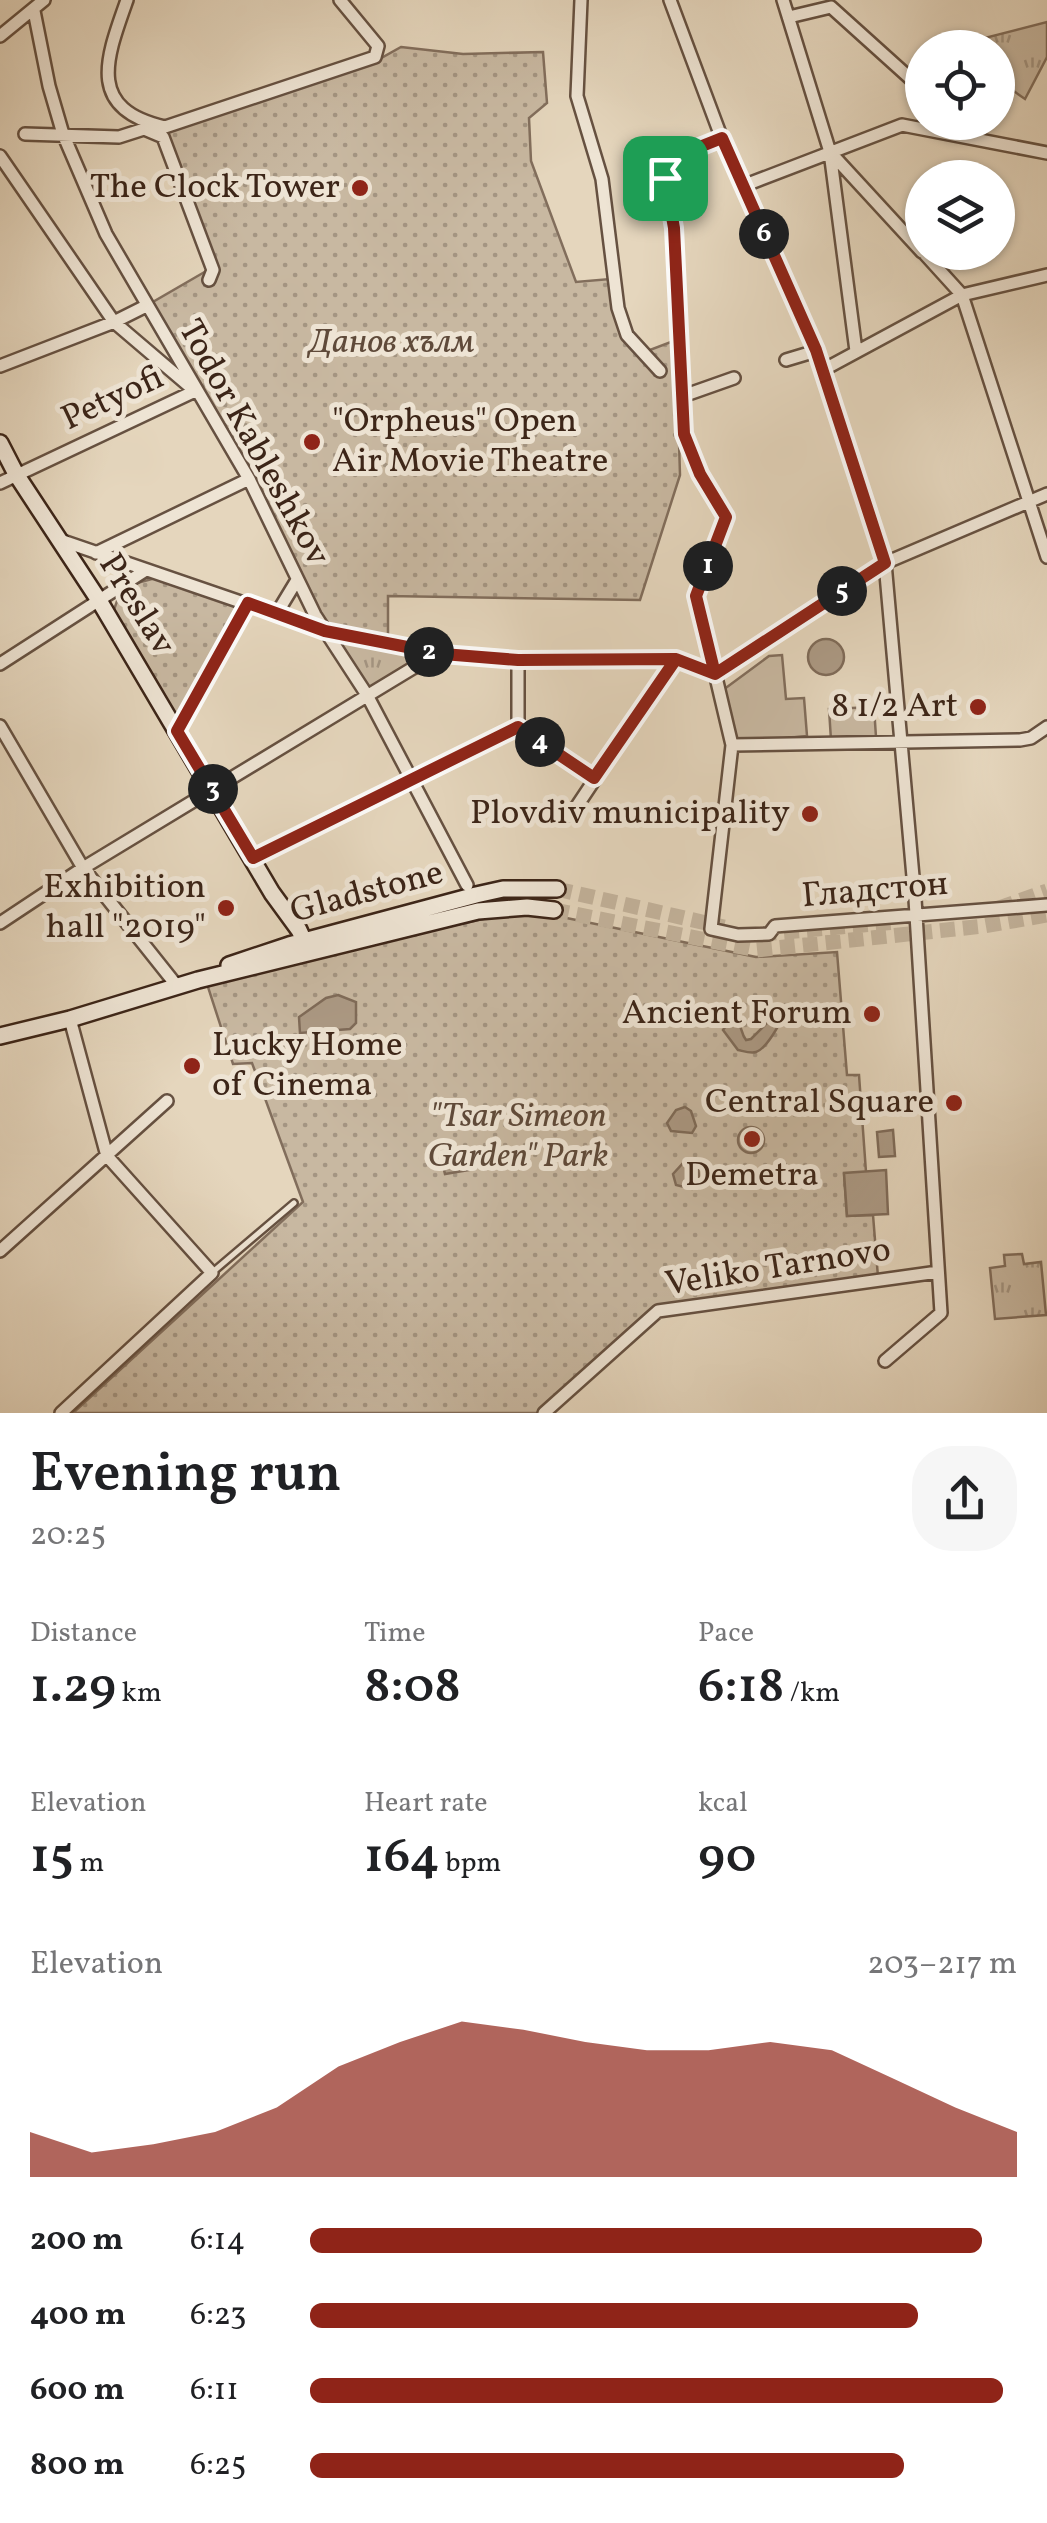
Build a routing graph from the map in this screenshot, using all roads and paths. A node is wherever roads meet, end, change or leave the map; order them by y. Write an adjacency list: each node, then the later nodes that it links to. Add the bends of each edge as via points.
1 (44, 0): 7 (street)
2 (126, 0): 3 (street, via 108,48 106,77 116,102 134,119 165,127 376,57 378,46)
3 (340, 0)
4 (581, 0): 32 (street, via 576,96 602,180 618,308 627,335)
5 (670, 0): 14 (street)
6 (783, 0): 8 (street)
7 (34, 11): 9 (street); 13 (street, Todor Kableshkov)
8 (789, 18): 10 (street, via 831,7); 16 (street)
9 (0, 36)
10 (905, 73)
11 (905, 125): 16 (street)
12 (25, 134): 13 (street)
13 (62, 134): 23 (street, via 119,138 144,130 163,136 213,270); 25 (street, Todor Kableshkov)
14 (722, 138): 19 (street); 35 (street, via 672,158 665,178)
15 (997, 140): 17 (street)
16 (830, 152): 19 (street); 20 (street); 28 (street)
17 (1047, 152)
18 (0, 156): 26 (street)
19 (743, 186): 27 (street)
20 (905, 233)
21 (939, 270): 24 (street)
22 (1047, 275): 24 (street)
23 (209, 280)
24 (962, 295): 28 (street); 41 (street)
25 (146, 306): 26 (street); 34 (street, Todor Kableshkov)
26 (114, 322): 30 (street); 34 (street)
27 (816, 350): 29 (street); 31 (street)
28 (856, 350): 31 (street)
29 (786, 360)
30 (0, 366)
31 (824, 370): 45 (street)
32 (660, 371)
33 (734, 378): 35 (street)
34 (195, 391): 37 (street, Petyofi); 38 (street, Todor Kableshkov)
35 (683, 396): 56 (street, via 684,434 726,517 696,596)
36 (0, 443): 37 (main road, Preslav)
37 (16, 474): 39 (street, Petyofi); 42 (main road, Preslav)
38 (249, 480): 43 (street); 47 (street, Todor Kableshkov)
39 (0, 482)
40 (1047, 494): 41 (street)
41 (1027, 502): 44 (street); 45 (street)
42 (59, 540): 43 (street); 48 (main road, Preslav)
43 (96, 553): 46 (street)
44 (1047, 557)
45 (885, 563): 56 (street); 62 (street)
46 (146, 570): 48 (street); 49 (street)
47 (297, 580): 50 (street); 51 (street, Todor Kableshkov)
48 (100, 602): 55 (street); 61 (main road, Preslav)
49 (248, 603): 50 (street); 61 (street)
50 (277, 613): 51 (street)
51 (325, 631): 52 (street); 57 (street, Todor Kableshkov)
52 (443, 654): 54 (street); 57 (street)
53 (676, 659): 54 (street); 56 (street); 64 (street)
54 (518, 660): 59 (street)
55 (0, 664)
56 (715, 674): 63 (street)
57 (367, 695): 65 (street, Todor Kableshkov); 66 (street)
58 (0, 726): 69 (street)
59 (518, 727): 64 (street); 65 (street)
60 (1047, 727): 62 (street, via 1020,740)
61 (177, 731): 66 (main road, Preslav)
62 (900, 744): 63 (street); 75 (street)
63 (732, 745): 75 (street, Гладстон, via 710,929 769,934 776,926)
64 (594, 778): 67 (street)
65 (412, 780): 68 (street); 70 (street, Todor Kableshkov)
66 (212, 788): 68 (main road, Preslav); 69 (street)
67 (571, 815)
68 (253, 858): 72 (main road, Preslav)
69 (83, 868): 76 (street); 80 (street)
70 (467, 885)
71 (557, 890): 77 (main road, Gladstone, via 503,889)
72 (272, 893): 77 (main road, Preslav); 78 (main road, via 280,930)
73 (1047, 905): 75 (street, Гладстон)
74 (554, 910): 77 (main road, Gladstone, via 478,911)
75 (916, 915): 87 (street)
76 (0, 923)
77 (302, 948): 78 (main road, Gladstone); 79 (main road, Gladstone)
78 (266, 952): 79 (main road, Gladstone)
79 (198, 980): 80 (main road, Gladstone)
80 (177, 986): 81 (main road, Gladstone)
81 (70, 1019): 82 (main road, Gladstone); 84 (street)
82 (0, 1036)
83 (167, 1101): 84 (street)
84 (108, 1156): 86 (street); 88 (street)
85 (294, 1203): 88 (lane)
86 (0, 1251)
87 (938, 1272): 89 (street, via 941,1313); 91 (street, Veliko Tarnovo, via 658,1311)
88 (212, 1273): 90 (street)
89 (885, 1361)
90 (61, 1413)
91 (544, 1413)

